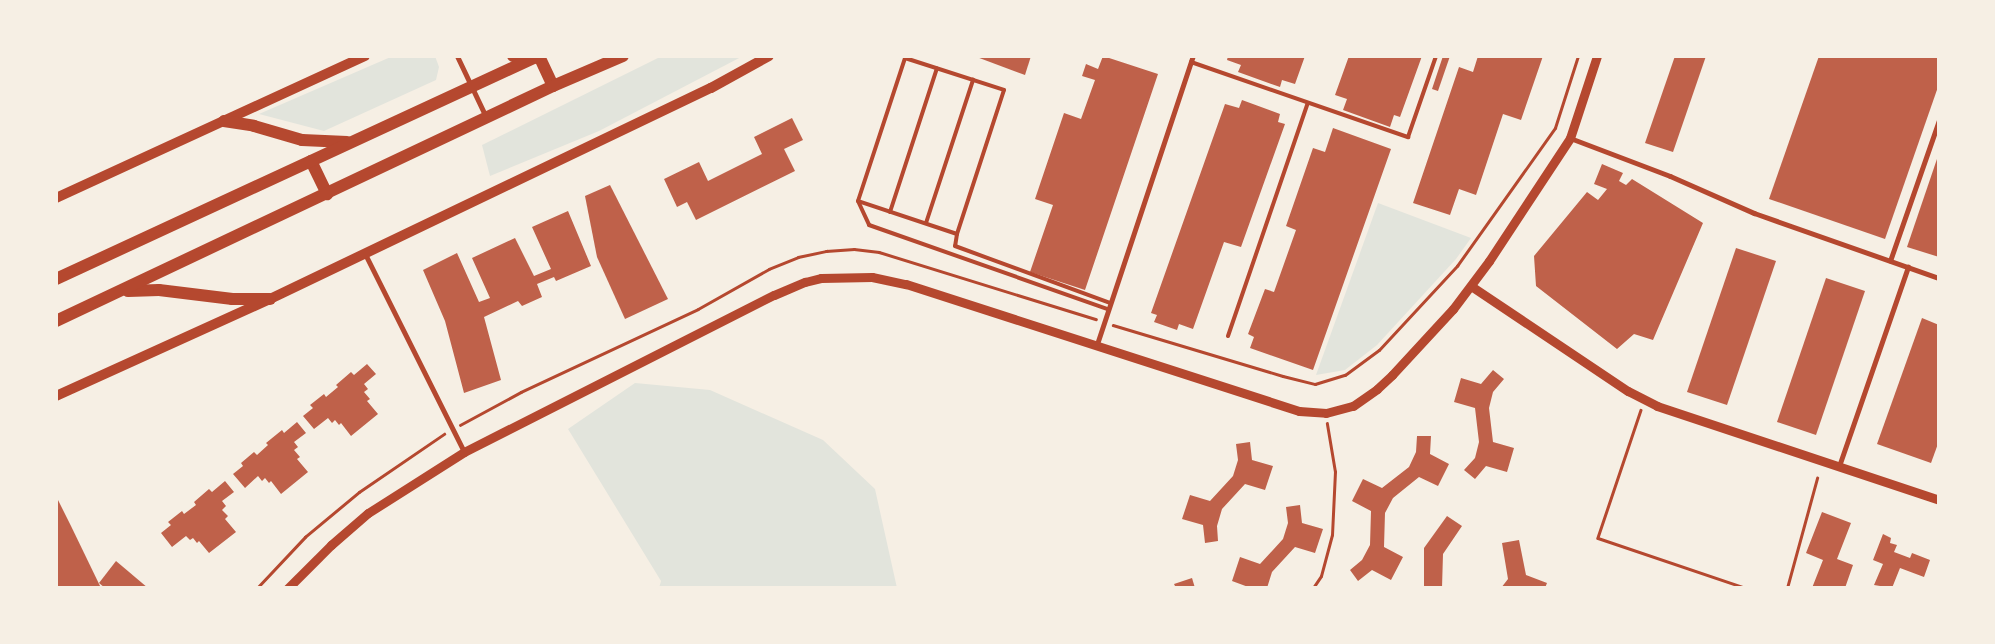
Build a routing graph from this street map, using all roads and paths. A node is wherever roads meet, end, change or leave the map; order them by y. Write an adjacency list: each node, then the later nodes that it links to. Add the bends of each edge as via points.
1 (365, 56): 19 (main road)
2 (457, 56): 15 (street)
3 (513, 56): 10 (main road)
4 (623, 56): 14 (main road)
5 (769, 56): 29 (main road, via 711,88)
6 (1192, 56): 11 (street)
7 (1436, 56): 16 (lane, via 1408,137)
8 (1578, 56): 40 (path, via 1554,128 1457,266 1379,350 1345,376 1315,384)
9 (1597, 56): 20 (street)
10 (537, 57): 14 (main road); 15 (main road)
11 (1190, 62): 16 (lane); 37 (street)
12 (937, 68): 13 (lane); 25 (lane, via 905,58); 26 (lane)
13 (973, 80): 27 (lane); 28 (lane, via 1004,90)
14 (553, 86): 17 (main road)
15 (472, 87): 17 (street); 21 (main road)
16 (1308, 103): 41 (lane)
17 (487, 118): 23 (main road)
18 (1939, 120): 30 (street)
19 (224, 121): 21 (main road, via 309,141); 24 (main road)
20 (1570, 138): 30 (street, via 1670,176 1754,213); 34 (street)
21 (352, 142): 22 (main road)
22 (312, 161): 23 (main road); 33 (main road)
23 (327, 194): 35 (main road)
24 (56, 198)
25 (858, 201): 26 (lane); 38 (lane, via 870,225)
26 (890, 212): 27 (lane)
27 (926, 224): 28 (lane)
28 (957, 234): 37 (lane, via 956,246)
29 (365, 253): 36 (main road); 46 (street)
30 (1890, 261): 31 (street)
31 (1908, 268): 32 (street); 48 (street)
32 (1939, 278)
33 (56, 279)
34 (1471, 286): 44 (street); 45 (street, via 1436,329 1378,389 1353,406)
35 (120, 291): 36 (main road, via 158,290 232,299); 39 (main road)
36 (270, 299): 43 (main road)
37 (1110, 303): 38 (street)
38 (1108, 309): 40 (street)
39 (56, 321)
40 (1104, 322): 42 (street); 46 (path, via 879,252 854,249 826,251 769,268 698,308 521,392)
41 (1228, 336)
42 (1097, 344): 45 (street, via 1286,408); 47 (street, via 890,280 853,275 821,278 774,294)
43 (56, 396)
44 (1644, 399): 48 (street); 54 (path, via 1598,538)
45 (1326, 413): 53 (path, via 1335,472 1332,535 1321,576)
46 (453, 429): 47 (street); 51 (path, via 432,440 359,492 305,537)
47 (464, 452): 52 (street, via 368,513 330,544)
48 (1839, 466): 50 (street)
49 (1817, 478): 55 (path)
50 (1939, 500)
51 (257, 588)
52 (288, 588)
53 (1314, 588)
54 (1746, 588)
55 (1787, 588)

